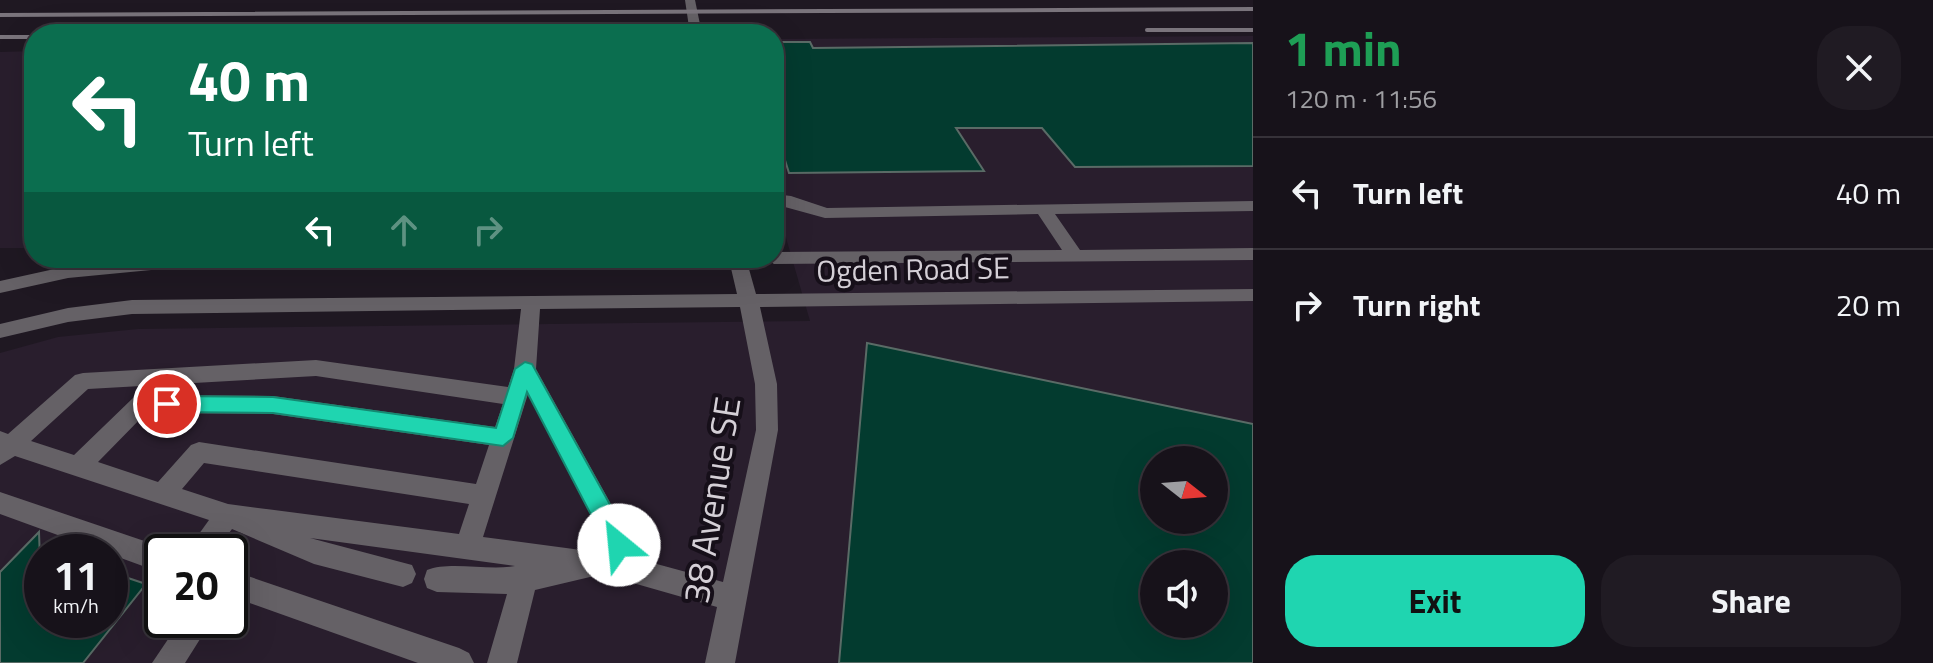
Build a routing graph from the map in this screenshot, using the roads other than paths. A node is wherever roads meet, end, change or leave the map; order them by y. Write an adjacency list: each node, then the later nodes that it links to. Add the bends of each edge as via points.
1 (690, 0): 2 (street)
2 (694, 24)
3 (784, 199): 5 (street, via 825,213)
4 (1253, 206): 5 (street)
5 (1043, 210): 7 (street)
6 (1253, 254): 7 (street, Ogden Road SE)
7 (1075, 255): 8 (street, Ogden Road SE)
8 (784, 258)
9 (65, 268): 12 (street)
10 (742, 268): 15 (street, 38 Avenue SE)
11 (0, 276): 12 (street)
12 (31, 279): 13 (street)
13 (0, 287)
14 (1253, 295): 15 (street, Ogden Road SE)
15 (750, 300): 16 (street, Ogden Road SE); 35 (street, 38 Avenue SE, via 766,384 767,430)
16 (531, 302): 17 (street, Ogden Road SE, via 132,307); 18 (street)
17 (0, 331)
18 (525, 369): 19 (street); 31 (street)
19 (516, 397): 20 (street); 21 (street, via 316,368 83,381)
20 (503, 438): 22 (street, via 273,405 141,404); 24 (street)
21 (4, 447): 22 (street)
22 (79, 466): 23 (street)
23 (163, 494): 24 (street, via 199,452); 26 (street)
24 (484, 496): 28 (street)
25 (0, 503): 29 (street)
26 (228, 515): 27 (street); 28 (street); 32 (street, via 314,552)
27 (213, 534)
28 (467, 548): 30 (street)
29 (144, 554)
30 (527, 569): 31 (street, via 592,565); 33 (street, via 473,584); 39 (street)
31 (633, 570): 35 (street)
32 (403, 574)
33 (437, 579)
34 (248, 589): 38 (street)
35 (733, 598): 40 (street, 38 Avenue SE)
36 (185, 638): 37 (street)
37 (167, 663)
38 (459, 663)
39 (502, 663)
40 (720, 663)

